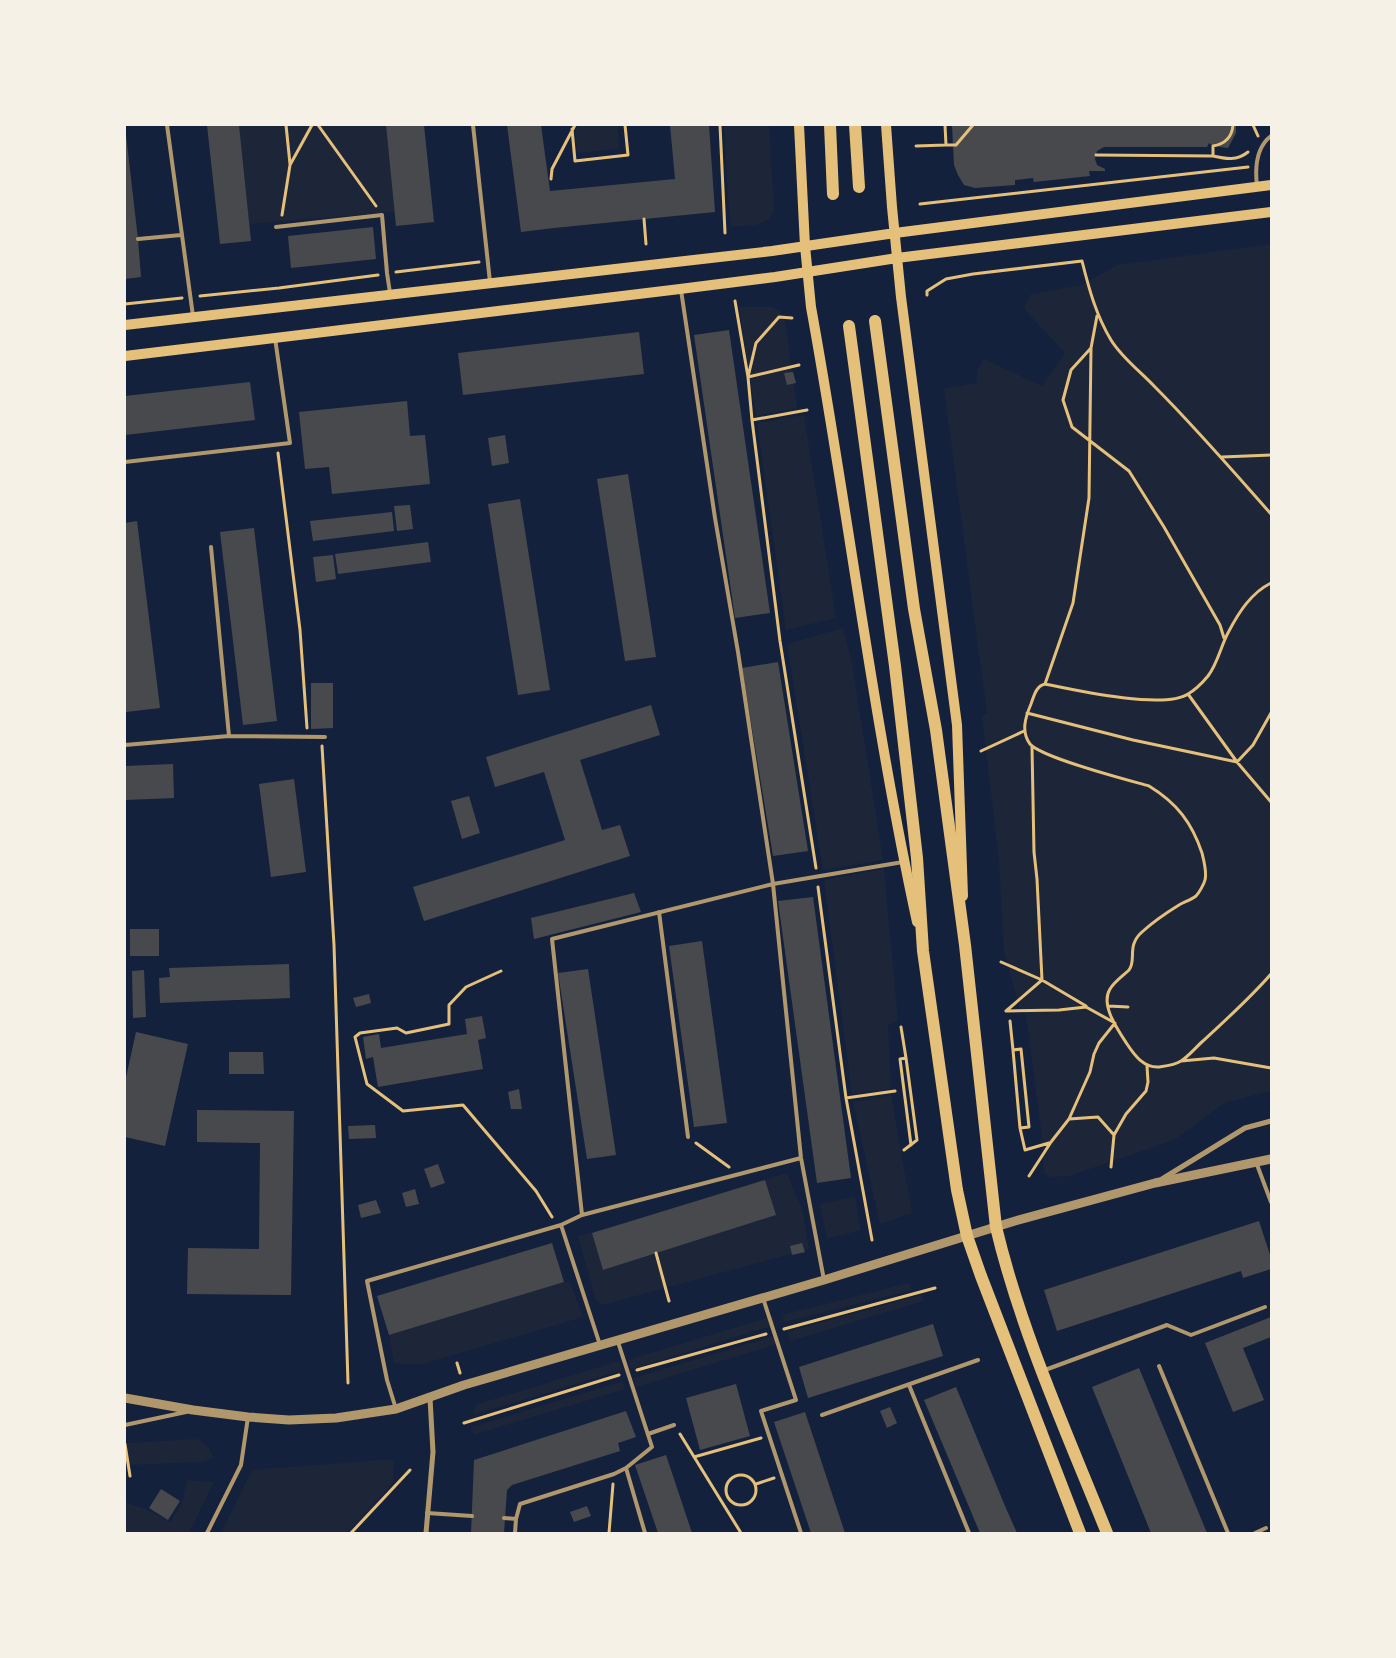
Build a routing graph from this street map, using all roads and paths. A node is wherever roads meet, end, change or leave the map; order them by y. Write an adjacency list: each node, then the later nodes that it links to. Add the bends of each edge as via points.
1 (167, 125): 38 (lane)
2 (286, 125): 24 (path)
3 (312, 125): 24 (path)
4 (318, 125): 33 (path)
5 (473, 125): 43 (lane)
6 (625, 125): 16 (path, via 628,155 575,161)
7 (720, 125): 37 (path)
8 (799, 125): 41 (main road)
9 (830, 125): 30 (main road)
10 (855, 125): 29 (main road)
11 (886, 125): 36 (main road)
12 (945, 125): 19 (path)
13 (973, 125): 19 (path, via 956,145)
14 (1233, 125): 23 (path, via 1229,138 1213,146)
15 (1254, 125): 18 (path)
16 (573, 127): 26 (path, via 552,169)
17 (1271, 136): 25 (lane, via 1260,151)
18 (1260, 141)
19 (946, 145): 20 (path)
20 (916, 146)
21 (1252, 148): 23 (path, via 1243,156 1228,159)
22 (1096, 155): 23 (path)
23 (1213, 156)
24 (290, 165): 35 (path, via 283,213)
25 (1255, 166): 28 (lane); 31 (path)
26 (551, 179)
27 (1271, 185): 28 (main road)
28 (1257, 186): 36 (main road)
29 (859, 188)
30 (833, 194)
31 (920, 204)
32 (1271, 212): 42 (main road)
33 (382, 215): 35 (lane); 45 (lane)
34 (644, 219): 40 (path)
35 (276, 227)
36 (894, 233): 41 (main road); 42 (main road)
37 (726, 234)
38 (181, 235): 39 (lane); 50 (lane)
39 (138, 239)
40 (646, 244)
41 (805, 246): 44 (main road); 46 (main road)
42 (897, 258): 44 (main road); 92 (main road, via 957,725)
43 (488, 261): 45 (path); 46 (lane)
44 (808, 271): 47 (main road); 88 (main road, via 811,307)
45 (387, 273): 49 (lane); 50 (path)
46 (490, 284): 49 (main road)
47 (680, 289): 59 (main road); 90 (lane)
48 (927, 294): 53 (path, via 946,279 1082,261)
49 (391, 296): 54 (main road)
50 (190, 297): 52 (path); 54 (lane)
51 (735, 301): 63 (path)
52 (125, 304)
53 (1098, 315): 60 (path); 69 (path, via 1124,357)
54 (193, 318): 57 (main road)
55 (792, 318): 63 (path, via 779,317 756,343)
56 (875, 321): 92 (main road, via 914,609 936,730)
57 (125, 325)
58 (849, 326): 93 (main road, via 895,666 917,858)
59 (275, 338): 61 (main road); 67 (lane, via 290,443)
60 (1091, 348): 66 (path); 66 (path, via 1071,370 1063,400 1072,427)
61 (125, 356)
62 (799, 365): 63 (path)
63 (748, 377): 65 (path)
64 (806, 410): 65 (path)
65 (752, 420): 89 (path, via 780,642)
66 (1090, 441): 74 (path, via 1129,471); 75 (path, via 1089,498 1073,603)
67 (277, 445): 70 (lane); 81 (path, via 300,630 306,727)
68 (1271, 455): 69 (path)
69 (1221, 457): 71 (path)
70 (125, 462)
71 (1271, 514)
72 (211, 547): 80 (lane)
73 (1271, 583): 74 (path, via 1242,608)
74 (1225, 638): 76 (path, via 1208,675)
75 (1045, 684): 76 (path, via 1118,698 1168,699); 78 (path, via 1039,686)
76 (1188, 694): 86 (path)
77 (1271, 713): 86 (path, via 1253,745)
78 (1027, 714): 79 (path); 86 (path)
79 (1024, 731): 84 (path); 85 (path)
80 (230, 736): 81 (lane); 83 (lane)
81 (315, 737): 82 (lane); 141 (path, via 322,746 334,945)
82 (325, 737)
83 (125, 745)
84 (1032, 746): 97 (path, via 1034,852); 98 (path, via 1049,756 1157,791 1180,811 1190,825 1203,857 1205,880 1196,895 1141,933 1134,944 1129,970 1110,988)
85 (982, 751)
86 (1237, 762): 87 (path)
87 (1271, 802)
88 (904, 862): 89 (lane); 93 (main road)
89 (817, 877): 90 (lane); 109 (path)
90 (773, 884): 91 (lane); 117 (lane)
91 (658, 912): 114 (lane); 125 (lane, via 552,939)
92 (965, 945): 127 (main road)
93 (923, 951): 128 (main road, via 957,1190)
94 (1001, 962): 97 (path)
95 (501, 971): 126 (path, via 466,987 449,1005 449,1024 406,1033 397,1028 355,1036 367,1084 403,1111 463,1105 536,1191)
96 (1271, 974): 105 (path)
97 (1042, 980): 99 (path); 99 (path, via 1006,1011)
98 (1108, 1006): 100 (path); 102 (path)
99 (1086, 1007): 102 (path)
100 (1128, 1007)
101 (1010, 1020): 104 (path)
102 (1115, 1023): 106 (path, via 1134,1054); 110 (path, via 1099,1043)
103 (901, 1027): 116 (path, via 917,1140)
104 (1013, 1050): 112 (path); 112 (path, via 1021,1049 1029,1127)
105 (1181, 1061): 106 (path); 107 (path, via 1214,1058)
106 (1147, 1066): 113 (path, via 1146,1091 1126,1114)
107 (1271, 1068)
108 (895, 1091): 109 (path)
109 (846, 1098): 129 (path)
110 (1069, 1118): 113 (path, via 1098,1117); 115 (path)
111 (1271, 1121): 123 (street, via 1245,1128)
112 (1020, 1128): 115 (path, via 1025,1150)
113 (1114, 1135): 120 (path)
114 (688, 1137): 121 (path)
115 (1051, 1142): 122 (path)
116 (904, 1150)
117 (801, 1158): 121 (lane); 131 (lane)
118 (1271, 1159): 119 (street)
119 (1256, 1162): 123 (street); 124 (lane)
120 (1111, 1167)
121 (740, 1174): 125 (lane)
122 (1029, 1176)
123 (1155, 1183): 127 (street)
124 (1271, 1202)
125 (582, 1215): 126 (lane)
126 (560, 1225): 136 (lane); 145 (lane, via 367,1281)
127 (996, 1227): 128 (street); 139 (main road, via 1006,1267)
128 (967, 1236): 131 (street); 178 (main road)
129 (872, 1240)
130 (656, 1253): 133 (path)
131 (824, 1280): 132 (street)
132 (763, 1298): 135 (street); 153 (lane, via 796,1400 761,1411)
133 (669, 1301)
134 (1265, 1307): 139 (lane, via 1191,1335 1166,1325)
135 (617, 1339): 136 (street); 140 (lane)
136 (600, 1345): 144 (street)
137 (978, 1360): 142 (lane)
138 (1159, 1366): 180 (lane)
139 (1043, 1371): 179 (main road)
140 (629, 1372): 149 (path); 152 (lane)
141 (348, 1383)
142 (909, 1384): 147 (lane); 177 (lane)
143 (125, 1398): 146 (street)
144 (430, 1398): 145 (street); 164 (street, via 432,1452)
145 (396, 1409): 148 (street, via 336,1418 289,1420)
146 (193, 1410): 148 (street); 150 (lane)
147 (822, 1415)
148 (248, 1417): 169 (lane, via 241,1465)
149 (464, 1422)
150 (125, 1425)
151 (674, 1425): 152 (lane); 155 (path)
152 (648, 1434): 156 (lane, via 652,1447)
153 (769, 1436): 155 (path); 160 (lane)
154 (125, 1444): 159 (path)
155 (694, 1457): 163 (path)
156 (626, 1468): 158 (lane); 174 (lane)
157 (410, 1470): 170 (path)
158 (614, 1474): 167 (lane, via 520,1504); 173 (path)
159 (130, 1476)
160 (782, 1476): 161 (path); 176 (lane)
161 (756, 1484): 162 (path, via 756,1494 745,1504 735,1504); 162 (path, via 745,1474 735,1476 726,1487)
162 (727, 1495): 163 (path)
163 (719, 1497): 175 (path)
164 (428, 1513): 165 (lane); 171 (street)
165 (472, 1516)
166 (504, 1518): 167 (lane)
167 (516, 1519): 172 (lane)
168 (1266, 1528): 181 (lane)
169 (207, 1533)
170 (351, 1533)
171 (426, 1533)
172 (515, 1533)
173 (608, 1533)
174 (645, 1533)
175 (741, 1533)
176 (801, 1533)
177 (969, 1533)
178 (1080, 1533)
179 (1107, 1533)
180 (1228, 1533)
181 (1255, 1533)

